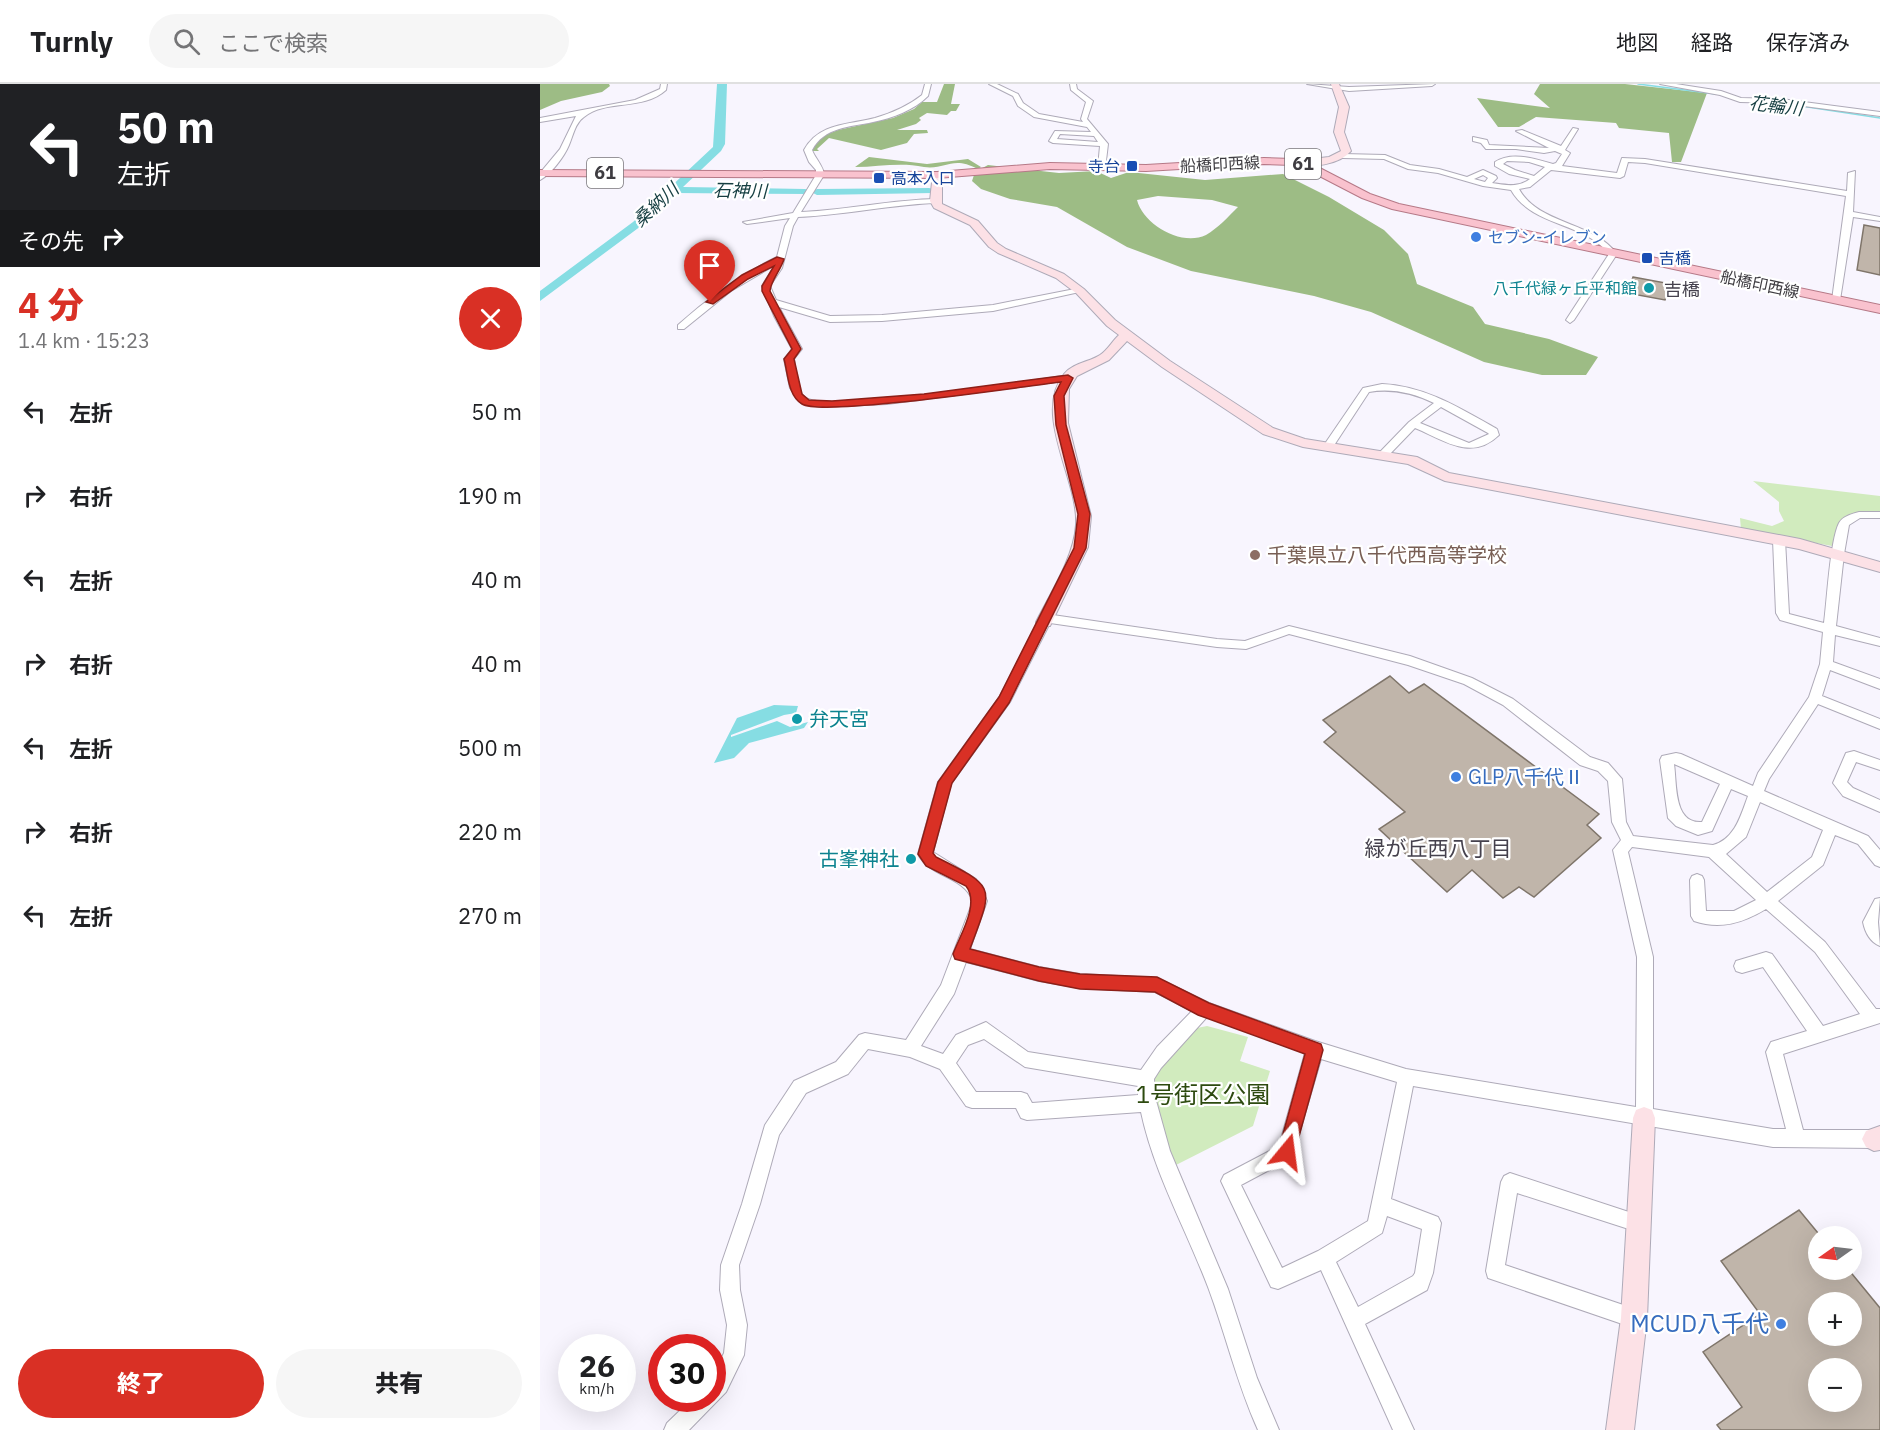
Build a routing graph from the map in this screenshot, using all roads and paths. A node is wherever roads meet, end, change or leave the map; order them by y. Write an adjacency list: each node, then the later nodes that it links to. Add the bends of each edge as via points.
1 (664, 84): 9 (street, via 657,94)
2 (928, 84): 25 (street, via 925,96 907,109 875,120 838,126 816,137 808,150)
3 (992, 84): 12 (street, via 1016,95 1027,112)
4 (1073, 84): 12 (street, via 1074,90 1090,101 1084,118)
5 (1310, 84): 8 (street)
6 (1432, 84): 8 (street)
7 (1663, 84): 10 (street, via 1740,100 1781,101)
8 (1336, 86): 19 (street, via 1345,112 1339,132 1346,146)
9 (583, 113): 11 (street); 24 (street, via 562,152)
10 (1880, 114)
11 (540, 120)
12 (1088, 125): 15 (street)
13 (1575, 129): 18 (street)
14 (1520, 131): 18 (street)
15 (1096, 134): 17 (street); 17 (street, via 1057,132 1053,141)
16 (1476, 140): 18 (street, via 1486,147 1545,151)
17 (1104, 144): 21 (street)
18 (1560, 148): 22 (street, via 1566,153)
19 (1343, 156): 20 (street); 28 (street, via 1385,157 1408,167 1466,180 1484,172 1493,178 1487,184)
20 (1297, 163): 21 (main road, 船橋印西線 / 61); 35 (main road, 船橋印西線 / 61, via 1396,207)
21 (1102, 167): 26 (main road, 船橋印西線 / 61, via 1050,166)
22 (1553, 167): 27 (street); 27 (street, via 1519,159 1505,159 1498,164); 29 (street, via 1620,176 1625,160 1645,161)
23 (1852, 173): 29 (street)
24 (541, 175): 25 (main road, 船橋印西線 / 61)
25 (819, 175): 26 (main road, 船橋印西線 / 61); 32 (street)
26 (937, 175): 30 (street)
27 (1534, 178): 28 (street, via 1527,185)
28 (1514, 188): 35 (street, via 1517,196 1528,204 1598,239)
29 (1850, 194): 31 (street)
30 (935, 201): 32 (street); 37 (street, via 974,223 1002,251 1060,276)
31 (1849, 214): 33 (street); 38 (street)
32 (798, 215): 34 (street); 36 (street, via 789,226)
33 (1880, 219)
34 (747, 222)
35 (1613, 254): 38 (main road, 船橋印西線 / 61); 41 (street)
36 (780, 259): 39 (street, via 766,286); 42 (street, via 745,277)
37 (1080, 291): 39 (street, via 993,308 830,320); 43 (street)
38 (1836, 300): 40 (main road, 船橋印西線 / 61)
39 (772, 302): 44 (street, via 797,349 789,359 797,395 807,403 924,397)
40 (1880, 309)
41 (1570, 320)
42 (681, 327)
43 (1128, 335): 44 (street, via 1108,354 1080,367); 47 (street, via 1258,425 1282,437)
44 (1068, 378): 53 (street, via 1059,396 1061,425 1084,514 1083,535)
45 (1440, 403): 46 (street); 46 (street, via 1494,435 1468,446); 47 (street, via 1412,390 1366,390)
46 (1413, 424): 48 (street)
47 (1327, 448): 48 (street)
48 (1383, 455): 50 (street, via 1412,460 1444,477)
49 (1880, 515): 51 (street, via 1849,519 1844,524)
50 (1779, 540): 51 (street); 54 (street, via 1782,613 1789,619)
51 (1838, 554): 52 (street); 54 (street)
52 (1880, 567)
53 (1045, 620): 65 (street, via 1246,645 1289,630 1410,661 1468,681 1508,702 1585,761 1603,767 1615,779 1619,822); 72 (street, via 1005,699 945,782 927,846 925,854 931,862 971,881 977,889 980,901)
54 (1831, 630): 55 (street); 56 (street)
55 (1880, 642)
56 (1826, 664): 57 (street); 58 (street)
57 (1880, 684)
58 (1815, 698): 59 (street); 62 (street)
59 (1880, 724)
60 (1880, 765): 63 (street, via 1851,757 1840,783 1848,792)
61 (1728, 781): 61 (street, via 1676,758 1667,760 1673,814 1698,829 1707,827); 62 (street)
62 (1756, 793): 64 (street); 66 (street, via 1741,833 1725,848)
63 (1880, 806)
64 (1831, 827): 67 (street, via 1863,840); 69 (street, via 1818,861)
65 (1629, 842): 66 (street); 83 (street, via 1620,850 1644,957)
66 (1713, 851): 69 (street)
67 (1880, 861)
68 (1697, 880): 69 (street, via 1699,916 1720,921 1748,913)
69 (1767, 901): 75 (street, via 1820,947)
70 (1880, 904): 71 (street, via 1869,920)
71 (1880, 939)
72 (961, 954): 74 (street, via 1080,981 1157,985); 77 (street, via 948,988)
73 (1742, 966): 76 (street, via 1766,959)
74 (1204, 1009): 78 (street); 81 (street, via 1156,1061)
75 (1876, 1017): 76 (street)
76 (1819, 1034): 85 (street, via 1774,1052)
77 (910, 1049): 79 (street); 91 (street, via 865,1041 842,1068 800,1087 771,1131 730,1265 737,1325 734,1355)
78 (1315, 1050): 80 (street); 88 (street, via 1287,1152 1230,1181 1278,1280)
79 (946, 1064): 81 (street, via 962,1040 986,1030 1025,1059); 82 (street, via 972,1100 1021,1100 1027,1112)
80 (1406, 1077): 83 (street); 86 (street)
81 (1146, 1079): 82 (street)
82 (1148, 1103): 94 (street, via 1155,1133 1218,1290 1254,1402)
83 (1644, 1118): 85 (street); 87 (street)
84 (1877, 1138): 85 (street)
85 (1797, 1139)
86 (1381, 1205): 88 (street, via 1376,1227); 90 (street, via 1432,1223 1424,1273 1420,1283)
87 (1638, 1223): 89 (street); 89 (street, via 1510,1182 1495,1271)
88 (1324, 1258): 90 (street)
89 (1634, 1318): 96 (street)
90 (1354, 1320): 95 (street)
91 (726, 1371)
92 (693, 1412): 93 (street)
93 (674, 1430)
94 (1269, 1430)
95 (1404, 1430)
96 (1620, 1430)

